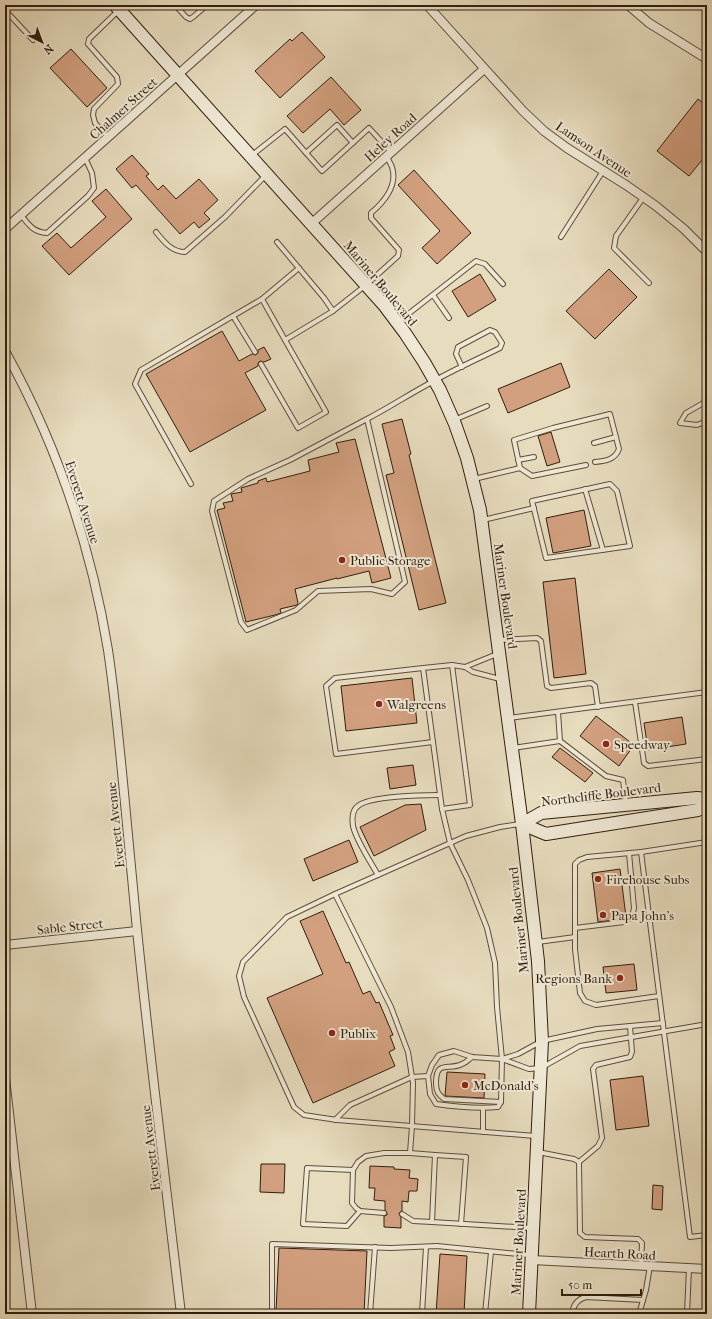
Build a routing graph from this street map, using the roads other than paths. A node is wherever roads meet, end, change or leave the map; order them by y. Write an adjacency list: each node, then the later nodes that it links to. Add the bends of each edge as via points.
1 (175, 5): 2 (lane, via 190,19)
2 (207, 5)
3 (255, 5): 11 (street, Chalmer Street)
4 (427, 5): 10 (street, Lamson Avenue)
5 (628, 5): 9 (street, via 649,23)
6 (117, 7): 11 (main road, Mariner Boulevard); 12 (lane, via 89,39 88,44 117,77 118,84 94,109 93,115 95,122)
7 (5, 10): 8 (lane)
8 (33, 40)
9 (707, 59)
10 (484, 69): 15 (street, Heley Road); 18 (street, Lamson Avenue, via 544,131)
11 (178, 75): 12 (street, Chalmer Street); 16 (main road, Mariner Boulevard)
12 (108, 138): 17 (street, Chalmer Street)
13 (353, 143): 14 (lane, via 322,171); 14 (lane, via 337,125); 15 (lane, via 369,128)
14 (306, 154): 16 (lane, via 285,129)
15 (389, 154): 22 (street, Heley Road); 31 (lane, via 393,179 390,190 384,201 371,213 371,218 399,250 398,256)
16 (251, 156): 19 (main road, Mariner Boulevard)
17 (85, 158): 21 (street, Chalmer Street); 21 (lane, via 92,173 94,188 76,207 47,232 33,229)
18 (604, 171): 20 (street, Lamson Avenue); 25 (lane)
19 (267, 174): 22 (main road, Mariner Boulevard); 24 (lane, via 225,217 185,252 172,249)
20 (644, 197): 27 (street, Lamson Avenue); 29 (lane, via 616,236 614,248)
21 (21, 215): 23 (street, Chalmer Street)
22 (311, 224): 31 (main road, Mariner Boulevard)
23 (5, 229)
24 (156, 232)
25 (561, 237)
26 (276, 242): 28 (lane)
27 (706, 248)
28 (299, 268): 33 (lane); 34 (lane)
29 (649, 283)
30 (502, 284): 32 (lane, via 485,264 476,261)
31 (366, 285): 34 (lane); 37 (main road, Mariner Boulevard)
32 (433, 295): 36 (lane); 37 (lane)
33 (262, 299): 35 (lane); 38 (lane)
34 (333, 311): 38 (lane)
35 (233, 316): 40 (lane); 57 (lane, via 141,370 135,384)
36 (449, 318)
37 (398, 322): 43 (main road, Mariner Boulevard)
38 (285, 340): 41 (lane, via 326,412 298,428)
39 (5, 351): 90 (street, Everett Avenue, via 55,458 72,504 98,600 115,697)
40 (255, 352)
41 (261, 364)
42 (462, 367): 42 (lane, via 500,348 502,343 495,332 490,330 458,347 456,354); 43 (lane)
43 (434, 380): 46 (lane); 47 (main road, Mariner Boulevard)
44 (707, 401): 48 (lane, via 686,413 680,424 697,426)
45 (487, 406): 47 (lane)
46 (367, 419): 46 (lane, via 248,479 214,501 212,511 241,622 247,630 296,610 318,591 371,589 392,594 405,582)
47 (453, 420): 56 (main road, Mariner Boulevard)
48 (707, 421)
49 (616, 437): 50 (lane); 52 (lane, via 610,414 514,440); 53 (lane, via 619,450 617,454 608,460)
50 (594, 443)
51 (534, 456): 52 (lane)
52 (518, 460): 55 (lane)
53 (595, 462)
54 (586, 465): 55 (lane, via 532,476)
55 (520, 468): 56 (lane)
56 (473, 480): 60 (main road, Mariner Boulevard)
57 (191, 484)
58 (585, 489): 59 (lane, via 532,501); 61 (lane); 61 (lane, via 610,484 617,491 630,546)
59 (534, 508): 60 (lane); 61 (lane, via 546,558)
60 (482, 520): 62 (main road, Mariner Boulevard)
61 (603, 550)
62 (498, 640): 63 (main road, Mariner Boulevard); 70 (lane, via 537,638 541,641 547,686 551,688 591,683 595,686)
63 (499, 653): 65 (lane); 67 (main road, Mariner Boulevard)
64 (452, 665): 65 (lane); 66 (lane); 81 (lane, via 470,805)
65 (465, 667): 67 (lane, via 473,672)
66 (423, 668): 74 (lane); 74 (lane, via 335,678 326,686 336,754)
67 (503, 680): 72 (main road, Mariner Boulevard)
68 (707, 692): 69 (lane)
69 (635, 702): 70 (lane); 76 (lane, via 644,763 648,766)
70 (598, 707): 71 (lane)
71 (558, 712): 72 (lane); 73 (lane)
72 (508, 718): 75 (main road, Mariner Boulevard)
73 (560, 741): 75 (lane); 79 (lane, via 606,776 623,780)
74 (433, 742): 77 (lane)
75 (512, 749): 82 (main road, Mariner Boulevard)
76 (707, 759)
77 (439, 795): 81 (lane); 87 (lane, via 402,796 363,802 356,808 352,818 354,831)
78 (707, 799): 79 (main road, Northcliffe Boulevard)
79 (626, 805): 82 (main road, Northcliffe Boulevard, via 541,813)
80 (707, 805): 82 (main road, via 698,810 546,834)
81 (442, 810): 84 (lane)
82 (522, 824): 84 (lane, via 500,827); 92 (main road, Mariner Boulevard)
83 (707, 842): 85 (lane)
84 (450, 843): 87 (lane); 102 (lane, via 487,928 495,963)
85 (641, 852): 86 (lane); 94 (lane)
86 (629, 853): 89 (lane, via 587,857 575,864); 89 (lane, via 634,908 632,917 624,922)
87 (378, 875): 88 (lane)
88 (335, 894): 105 (lane, via 391,1007 408,1052); 109 (lane, via 287,917 243,962 239,976 244,997 294,1107 304,1115)
89 (575, 928): 91 (lane)
90 (137, 931): 93 (street, Sable Street); 135 (street, Everett Avenue)
91 (575, 936): 92 (lane); 94 (lane, via 580,994 585,1001 596,1005)
92 (535, 942): 100 (main road, Mariner Boulevard)
93 (5, 945)
94 (659, 996): 95 (lane)
95 (662, 1023): 97 (lane); 98 (lane)
96 (707, 1024): 98 (lane)
97 (630, 1026): 99 (lane); 100 (lane, via 596,1029)
98 (664, 1032): 99 (lane); 124 (lane, via 690,1237)
99 (631, 1037): 103 (lane, via 580,1046); 116 (lane, via 630,1057 596,1065 593,1069 602,1138 598,1146)
100 (542, 1041): 102 (lane, via 518,1054); 103 (main road, Mariner Boulevard)
101 (472, 1057): 102 (lane); 104 (lane, via 454,1051 439,1055); 107 (lane, via 463,1064 440,1069 436,1074 436,1090 444,1099)
102 (502, 1059): 103 (lane, via 529,1069); 107 (lane)
103 (541, 1068): 112 (main road, Mariner Boulevard)
104 (428, 1076): 105 (lane); 108 (lane, via 430,1094 436,1104)
105 (412, 1077): 109 (lane, via 350,1105); 110 (lane)
106 (5, 1078): 134 (street)
107 (501, 1102): 108 (lane, via 498,1107)
108 (483, 1108): 111 (lane)
109 (336, 1120): 110 (lane)
110 (412, 1126): 111 (lane); 114 (lane)
111 (483, 1132): 112 (lane)
112 (538, 1137): 113 (main road, Mariner Boulevard)
113 (537, 1152): 116 (lane, via 574,1158); 123 (main road, Mariner Boulevard)
114 (410, 1153): 115 (lane); 117 (lane, via 366,1156)
115 (435, 1155): 121 (lane); 122 (lane, via 466,1157)
116 (579, 1162): 129 (lane, via 580,1233 585,1236 638,1239 642,1243)
117 (353, 1170): 118 (lane, via 352,1203); 118 (lane, via 306,1168 303,1224 347,1226)
118 (360, 1211): 119 (lane)
119 (384, 1213)
120 (402, 1214): 121 (lane, via 413,1221)
121 (432, 1222): 122 (lane)
122 (461, 1224): 123 (lane)
123 (533, 1229): 128 (main road, Mariner Boulevard)
124 (707, 1235)
125 (375, 1247): 126 (lane); 136 (lane, via 272,1244); 137 (lane)
126 (426, 1247): 127 (lane); 138 (lane)
127 (491, 1252): 128 (lane); 139 (lane)
128 (532, 1258): 129 (street, Hearth Road); 140 (main road, Mariner Boulevard)
129 (641, 1266): 130 (street, Hearth Road)
130 (650, 1266): 131 (street, Hearth Road); 133 (lane)
131 (689, 1268): 132 (street, Hearth Road); 143 (lane)
132 (707, 1269)
133 (643, 1300): 141 (lane, via 586,1297 580,1299); 142 (lane)
134 (32, 1314)
135 (181, 1314)
136 (272, 1314)
137 (370, 1314)
138 (422, 1314)
139 (485, 1314)
140 (529, 1314)
141 (572, 1314)
142 (638, 1314)
143 (687, 1314)

